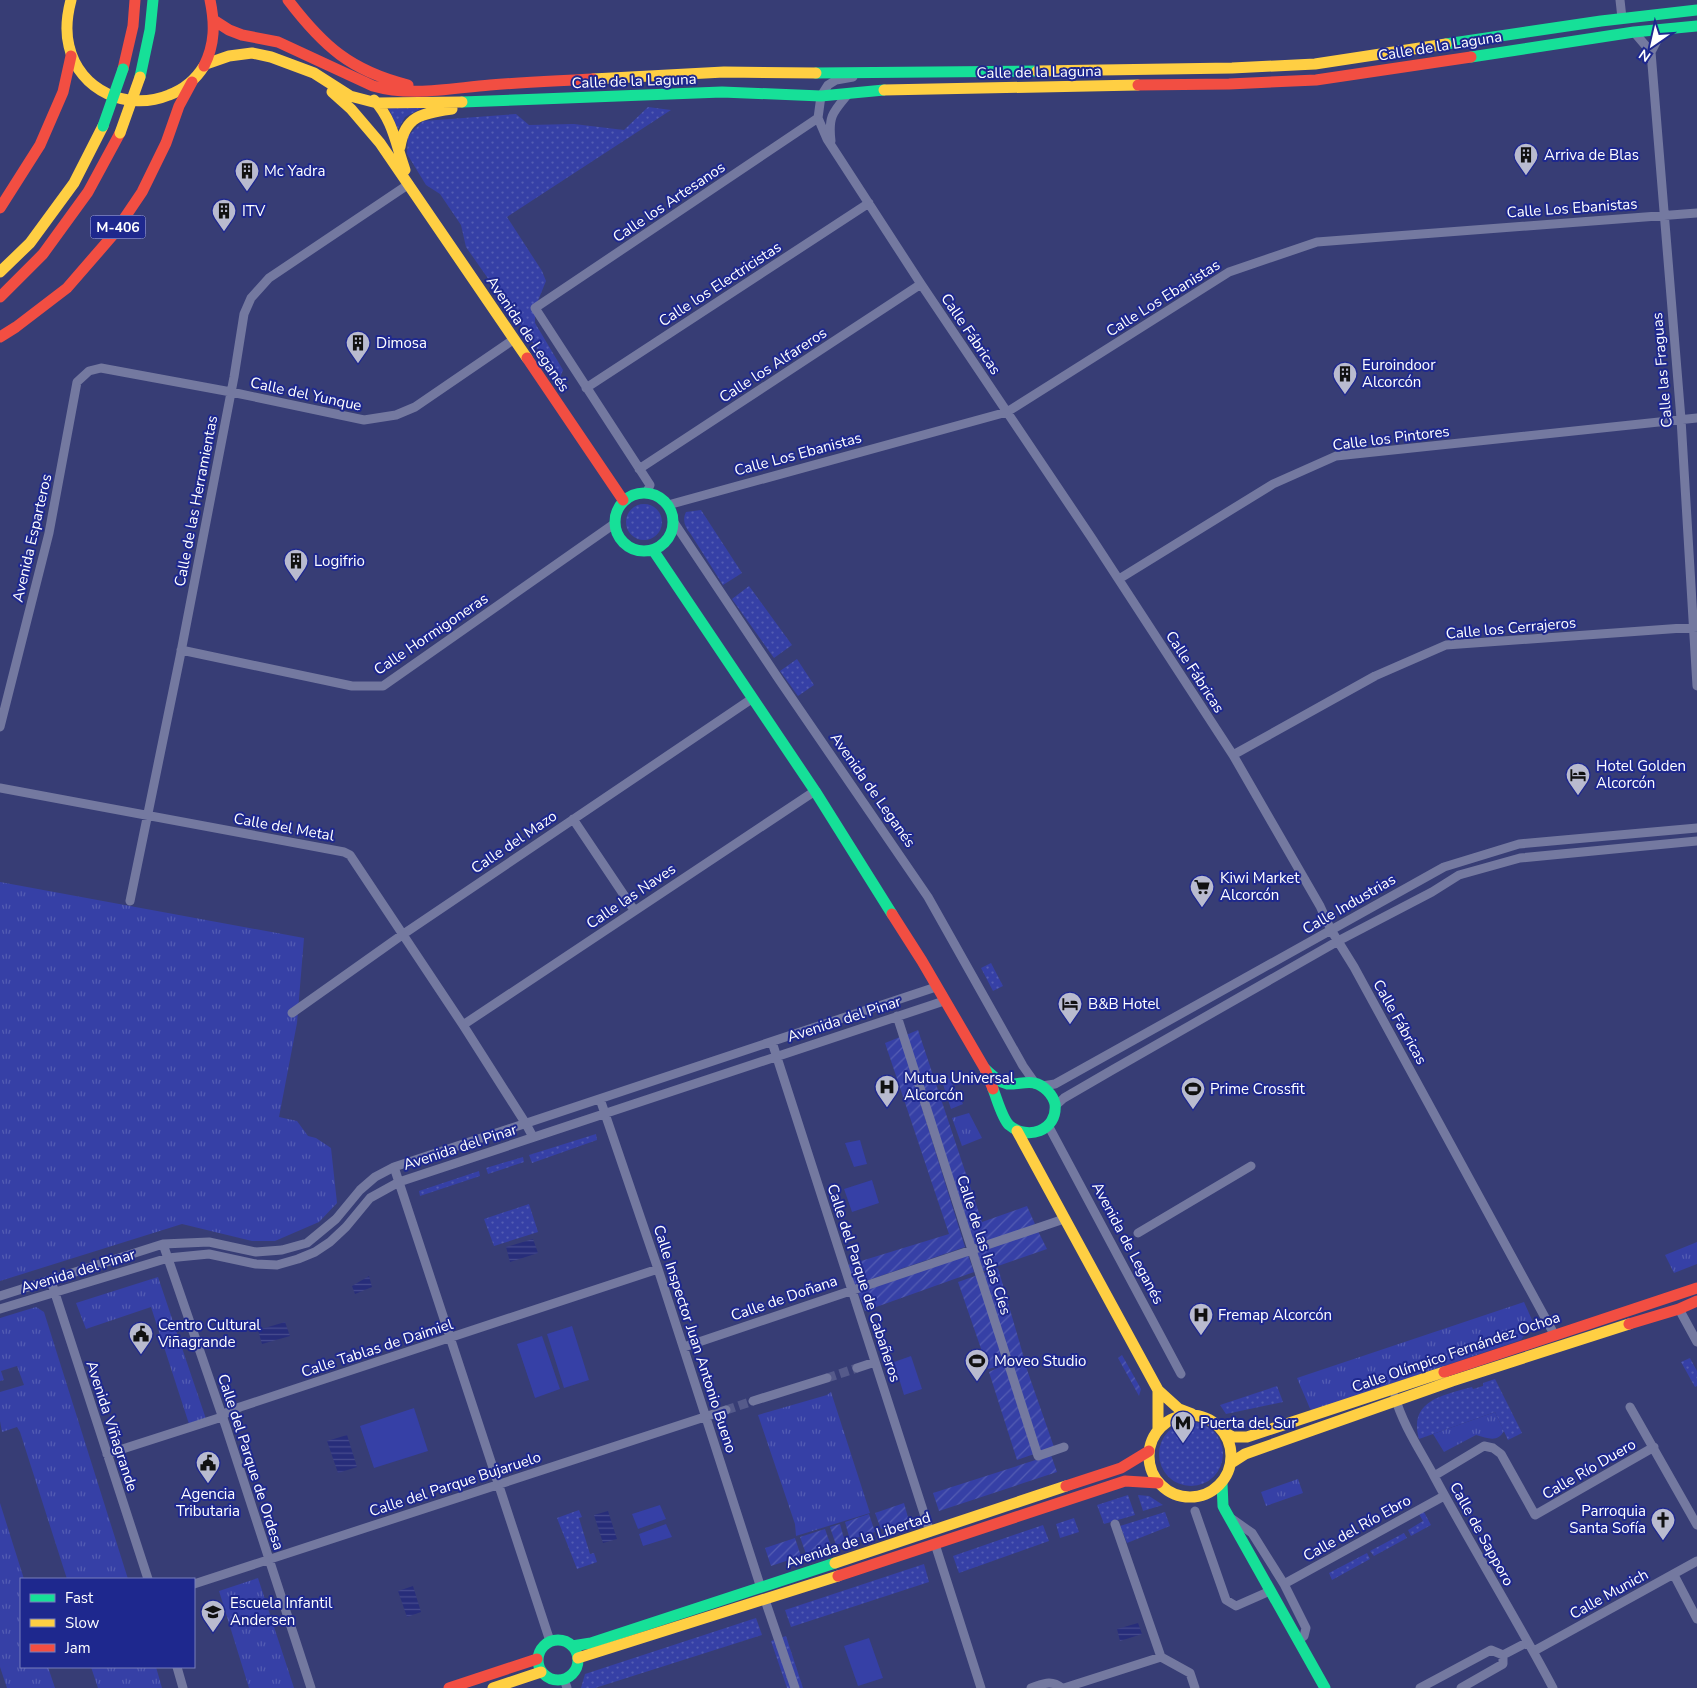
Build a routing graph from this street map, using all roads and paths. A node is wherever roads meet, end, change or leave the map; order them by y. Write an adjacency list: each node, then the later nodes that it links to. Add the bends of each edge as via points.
1 (71, 0): 15 (main road, via 66,14)
2 (135, 0): 33 (main road, bridge, via 123,69 103,126 74,183 30,242)
3 (153, 0): 35 (main road, M-406, bridge, via 140,77 120,133 88,192 43,254)
4 (210, 0): 9 (main road)
5 (288, 0): 20 (main road, via 315,35 360,69 404,84)
6 (1620, 0): 8 (street)
7 (1697, 10): 8 (main road, Calle de la Laguna)
8 (1622, 18): 18 (main road, Calle de la Laguna, via 1315,64)
9 (216, 21): 14 (main road, via 242,35 278,42); 17 (main road, via 214,43)
10 (1697, 26): 11 (main road, Calle de la Laguna)
11 (1663, 28): 12 (main road, Calle de la Laguna); 13 (street)
12 (1634, 32): 13 (street); 21 (main road, Calle de la Laguna, via 1316,80 889,88)
13 (1651, 52): 32 (street, Calle las Fraguas)
14 (307, 54): 20 (main road, via 365,83 387,90 409,92); 24 (main road, Avenida de Leganés)
15 (71, 56): 19 (main road, via 87,80 111,96 140,102 168,98); 30 (main road, via 63,92 40,145)
16 (288, 62): 17 (main road, via 252,53); 24 (main road, Calle de la Laguna, via 350,96); 28 (main road, Avenida de Leganés, via 351,109)
17 (206, 64): 19 (main road)
18 (873, 73): 20 (main road, Calle de la Laguna, via 724,72); 22 (street, via 836,80)
19 (192, 82): 37 (main road, M-406, via 142,192 113,235 67,288)
20 (450, 88)
21 (848, 94): 22 (main road, Calle de la Laguna); 26 (street, via 830,118)
22 (821, 96): 23 (main road, Calle de la Laguna, via 722,92); 25 (street)
23 (489, 102): 24 (main road, Calle de la Laguna); 27 (main road, via 424,114 414,119 400,137)
24 (377, 103): 27 (main road, Avenida de Leganés, via 389,118)
25 (818, 118): 26 (street, Calle Fábricas); 36 (street, Calle los Artesanos)
26 (832, 146): 29 (street, Calle Fábricas)
27 (399, 155): 28 (main road, Avenida de Leganés)
28 (409, 184): 38 (main road, Avenida de Leganés); 41 (street, Calle de las Herramientas, via 268,278 258,288 244,314)
29 (869, 203): 34 (street, Calle Fábricas); 40 (street, Calle los Electricistas)
30 (0, 208)
31 (1697, 213): 32 (street, Calle Los Ebanistas)
32 (1664, 215): 42 (street, Calle Los Ebanistas, via 1317,242 1229,272); 44 (street, Calle las Fraguas)
33 (0, 272)
34 (921, 284): 42 (street, Calle Fábricas); 45 (street, Calle los Alfareros)
35 (0, 297)
36 (535, 308): 40 (street, Avenida de Leganés)
37 (0, 337)
38 (513, 340): 41 (street, Calle del Yunque, via 415,407 396,415 364,420); 47 (main road, Avenida de Leganés)
39 (77, 382): 41 (street, Calle del Yunque, via 89,371 101,368); 57 (street, Avenida Esparteros, via 49,533)
40 (586, 388): 45 (street, Avenida de Leganés)
41 (231, 392): 54 (street, Calle de las Herramientas)
42 (1007, 412): 48 (street, Calle Los Ebanistas); 52 (street, Calle Fábricas)
43 (1697, 418): 44 (street, Calle los Pintores)
44 (1680, 419): 52 (street, Calle los Pintores, via 1336,456 1273,484); 53 (street, Calle las Fraguas)
45 (640, 468): 46 (street, Avenida de Leganés, via 650,485)
46 (647, 492): 47 (main road); 48 (main road)
47 (624, 500): 50 (main road, via 618,507)
48 (668, 505): 49 (main road)
49 (673, 521): 51 (main road, via 669,536); 79 (street, Avenida de Leganés, via 928,897 1023,1066)
50 (614, 524): 51 (main road, via 620,538 631,548); 54 (street, Calle Hormigoneras, via 383,686 352,686)
51 (653, 550): 56 (main road)
52 (1119, 579): 58 (street, Calle Fábricas)
53 (1695, 627): 55 (street, Calle las Fraguas); 58 (street, Calle los Cerrajeros, via 1446,645 1375,676)
54 (181, 650): 61 (street, Calle de las Herramientas)
55 (1697, 686)
56 (753, 698): 60 (main road); 62 (street, Calle del Mazo)
57 (0, 727)
58 (1233, 755): 67 (street, Calle Fábricas)
59 (0, 788): 61 (street, Calle del Metal)
60 (815, 791): 66 (street, Calle las Naves); 70 (main road)
61 (148, 816): 65 (street, Calle de las Herramientas); 68 (street, Calle del Metal, via 344,852 350,855)
62 (573, 819): 66 (street); 68 (street, Calle del Mazo)
63 (1697, 828): 67 (street, Calle Industrias, via 1519,844 1444,867)
64 (1697, 841): 69 (street, Calle Industrias, via 1520,858 1459,875)
65 (130, 901)
66 (634, 910): 74 (street, Calle las Naves)
67 (1331, 930): 69 (street, Calle Fábricas); 79 (street, Calle Industrias, via 1055,1084)
68 (402, 935): 72 (street, Calle del Mazo); 74 (street, Calle del Metal)
69 (1338, 941): 81 (street, Calle Industrias); 107 (street, Calle Fábricas)
70 (936, 987): 71 (main road); 75 (street, Avenida del Pinar)
71 (944, 1001): 73 (street, Avenida del Pinar); 77 (main road)
72 (292, 1013)
73 (897, 1016): 76 (street, Avenida del Pinar); 96 (street, Calle de las Islas Cíes)
74 (463, 1025): 84 (street, Calle del Metal)
75 (772, 1042): 76 (street, Calle del Parque de Cabañeros); 80 (street, Avenida del Pinar)
76 (776, 1056): 83 (street, Avenida del Pinar); 101 (street, Calle del Parque de Cabañeros)
77 (984, 1070): 78 (main road, via 998,1081); 82 (main road)
78 (1021, 1083): 79 (main road); 82 (main road, via 1011,1089)
79 (1038, 1084): 81 (main road, via 1048,1091)
80 (600, 1099): 83 (street, Calle Inspector Juan Antonio Bueno); 84 (street, Avenida del Pinar)
81 (1055, 1106): 85 (main road)
82 (1002, 1110): 86 (main road, via 1007,1122)
83 (605, 1114): 88 (street, Avenida del Pinar); 98 (street, Calle Inspector Juan Antonio Bueno)
84 (526, 1124): 88 (street, Calle del Metal); 91 (street, Avenida del Pinar)
85 (1048, 1126): 87 (main road); 113 (street, Avenida de Leganés)
86 (1017, 1131): 87 (main road, via 1027,1134); 89 (main road)
87 (1038, 1132): 89 (main road)
88 (533, 1138): 92 (street, Avenida del Pinar)
89 (1034, 1162): 93 (main road)
90 (1251, 1166): 94 (street)
91 (394, 1167): 92 (street); 95 (street, Avenida del Pinar, via 360,1190 336,1219 307,1243 282,1250 256,1252 209,1242)
92 (399, 1182): 97 (street, Avenida del Pinar, via 370,1198 330,1242 298,1259 277,1265 209,1254); 108 (street)
93 (1064, 1219): 96 (street, Calle de Doñana); 115 (main road)
94 (1138, 1233)
95 (163, 1244): 97 (street, Calle del Parque de Ordesa); 99 (street, Avenida del Pinar)
96 (971, 1250): 101 (street, Calle de Doñana); 126 (street, Calle de las Islas Cíes, via 1038,1456)
97 (168, 1258): 102 (street, Avenida del Pinar); 123 (street, Calle del Parque de Ordesa)
98 (658, 1269): 108 (street, Calle Tablas de Daimiel); 110 (street, Calle Inspector Juan Antonio Bueno)
99 (50, 1281): 102 (street, Avenida Viñagrande); 103 (street, Avenida del Pinar)
100 (1697, 1288): 107 (main road, Calle Olímpico Fernández Ochoa)
101 (852, 1289): 110 (street, Calle de Doñana); 111 (street, Calle del Parque de Cabañeros)
102 (54, 1292): 105 (street, Avenida del Pinar); 129 (street, Avenida Viñagrande)
103 (0, 1296)
104 (1697, 1301): 106 (main road, Calle Olímpico Fernández Ochoa)
105 (0, 1309)
106 (1679, 1310): 109 (street); 118 (main road, Calle Olímpico Fernández Ochoa, via 1475,1373)
107 (1554, 1334): 116 (main road, Calle Olímpico Fernández Ochoa)
108 (451, 1338): 123 (street, Calle Tablas de Daimiel, via 240,1407); 133 (street)
109 (1697, 1342)
110 (684, 1347): 122 (street, Calle Inspector Juan Antonio Bueno)
111 (875, 1362): 112 (street); 141 (street, Calle del Parque de Cabañeros)
112 (857, 1368)
113 (1181, 1374)
114 (827, 1378): 117 (street)
115 (1158, 1390): 121 (main road, via 1179,1409); 124 (main road)
116 (1393, 1390): 118 (street, Calle de Sapporo); 125 (main road, Calle Olímpico Fernández Ochoa, via 1247,1438)
117 (753, 1401)
118 (1396, 1402): 130 (main road, Calle Olímpico Fernández Ochoa, via 1245,1454); 131 (street, Calle de Sapporo)
119 (1630, 1407): 127 (street, Calle Río Duero)
120 (726, 1410): 122 (street, Calle del Parque Bujaruelo)
121 (1192, 1414): 124 (main road, via 1168,1420); 125 (main road, via 1206,1417)
122 (706, 1417): 133 (street, Calle del Parque Bujaruelo); 149 (street, Calle Inspector Juan Antonio Bueno)
123 (222, 1418): 129 (street, Calle Tablas de Daimiel); 143 (street, Calle del Parque de Ordesa)
124 (1158, 1429): 128 (main road)
125 (1225, 1433): 130 (main road)
126 (1064, 1447)
127 (1654, 1447): 131 (street, Calle Río Duero, via 1535,1515 1500,1454 1493,1448 1484,1446); 140 (street, Calle Río Duero)
128 (1149, 1451): 132 (main road, via 1152,1473); 141 (main road, Avenida de la Libertad, via 1121,1468)
129 (107, 1454): 146 (street, Avenida Viñagrande)
130 (1231, 1463): 134 (main road)
131 (1434, 1476): 136 (street, Calle de Sapporo)
132 (1158, 1482): 135 (main road, via 1179,1496); 142 (main road, Avenida de la Libertad, via 1125,1481)
133 (499, 1483): 143 (street, Calle del Parque Bujaruelo); 154 (street)
134 (1222, 1483): 135 (main road); 138 (main road)
135 (1203, 1495): 138 (main road)
136 (1444, 1496): 148 (street, Calle del Río Ebro); 155 (street, Calle de Sapporo)
137 (1195, 1511): 150 (street, via 1226,1600 1236,1606)
138 (1225, 1511): 148 (street, via 1252,1533); 150 (main road)
139 (1115, 1524): 159 (street)
140 (1697, 1525)
141 (930, 1532): 149 (main road, Avenida de la Libertad)
142 (935, 1544): 151 (main road, Avenida de la Libertad); 170 (street)
143 (268, 1560): 147 (street, Calle del Parque Bujaruelo); 166 (street, Calle del Parque de Ordesa)
144 (1697, 1561): 145 (street, Calle Munich)
145 (1674, 1575): 152 (street); 157 (street, Calle Munich)
146 (148, 1578)
147 (195, 1584)
148 (1284, 1584): 153 (street, via 1306,1628 1304,1636)
149 (761, 1588): 156 (main road, Avenida de la Libertad, via 591,1643)
150 (1270, 1591): 153 (main road)
151 (765, 1600): 160 (main road, Avenida de la Libertad); 169 (street)
152 (1697, 1619)
153 (1298, 1640): 174 (main road)
154 (550, 1641): 156 (main road, via 562,1641); 161 (main road, via 541,1648)
155 (1528, 1642): 157 (street, Calle de Sapporo); 158 (street)
156 (572, 1646): 160 (main road)
157 (1534, 1651): 177 (street, Calle de Sapporo)
158 (1503, 1655): 175 (street, via 1491,1650); 176 (street, via 1503,1664)
159 (1161, 1657): 172 (street); 173 (street, via 1190,1673)
160 (578, 1658): 164 (main road)
161 (537, 1659): 163 (main road); 167 (main road)
162 (177, 1668): 165 (street)
163 (541, 1672): 164 (main road); 168 (main road)
164 (566, 1684)
165 (184, 1688)
166 (311, 1688)
167 (449, 1688)
168 (493, 1688)
169 (795, 1688)
170 (981, 1688)
171 (1031, 1688): 172 (street, via 1056,1683)
172 (1063, 1688)
173 (1195, 1688)
174 (1324, 1688)
175 (1420, 1688)
176 (1461, 1688)
177 (1553, 1688)

